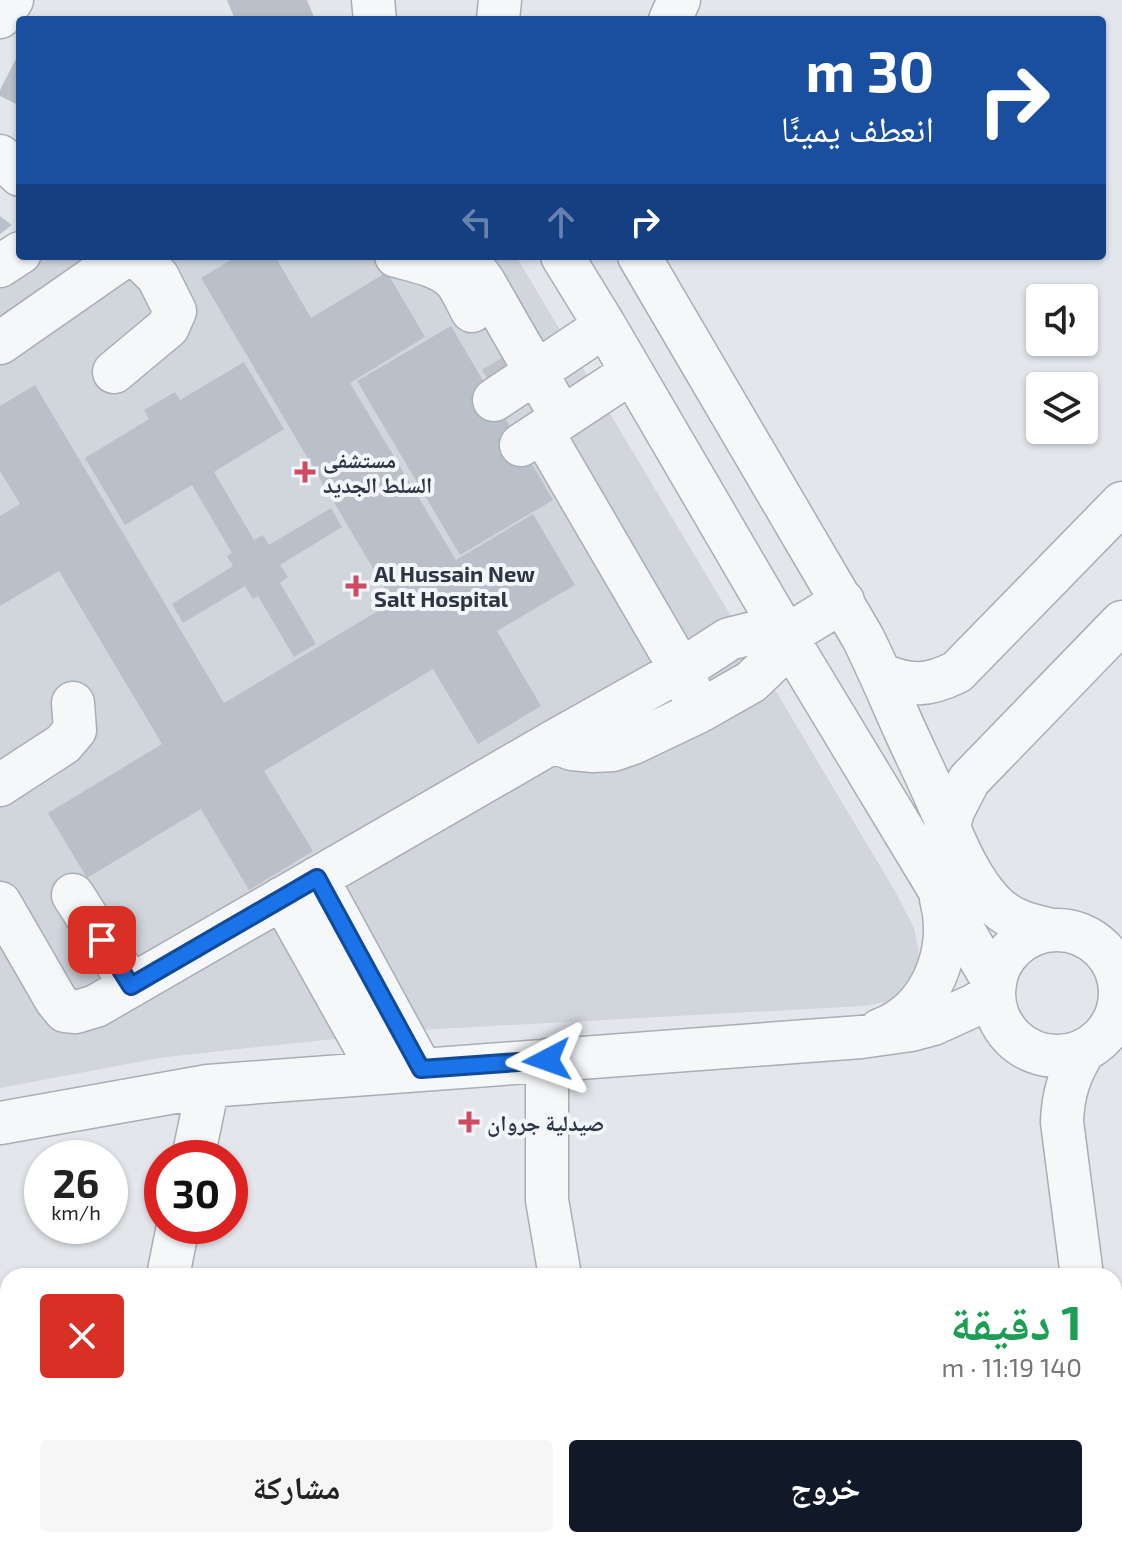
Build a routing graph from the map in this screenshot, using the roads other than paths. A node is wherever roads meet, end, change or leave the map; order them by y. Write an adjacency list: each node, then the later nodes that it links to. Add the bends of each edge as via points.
1 (12, 0): 2 (street)
2 (0, 17)
3 (0, 156): 4 (street)
4 (16, 171)
5 (119, 260): 12 (street)
6 (141, 260): 14 (street, via 158,277 175,311 168,327)
7 (410, 260): 13 (street, via 455,281)
8 (467, 260): 13 (street, via 484,282)
9 (564, 260): 11 (street)
10 (641, 260): 19 (street)
11 (605, 326): 13 (street); 15 (street)
12 (0, 343)
13 (518, 366): 16 (street); 17 (street)
14 (114, 372)
15 (632, 372): 17 (street); 21 (street)
16 (494, 400)
17 (545, 436): 22 (street)
18 (1122, 503): 23 (street, via 957,672 920,684)
19 (843, 601): 21 (street); 23 (street)
20 (1122, 622): 28 (street, via 969,780)
21 (786, 636): 22 (street, via 743,634); 25 (street, via 762,673); 29 (street)
22 (681, 670): 25 (street); 26 (street)
23 (882, 675): 28 (street)
24 (73, 703): 27 (street, via 75,730 63,744)
25 (700, 711): 26 (street, via 613,750 572,749)
26 (553, 742): 30 (street)
27 (0, 785)
28 (949, 827): 33 (street, via 994,904 1028,925)
29 (937, 887): 36 (street); 38 (street, via 945,913 940,967 909,1012)
30 (300, 888): 35 (street); 42 (street)
31 (73, 895): 35 (street)
32 (0, 903): 35 (street, via 65,1011 96,1006)
33 (1048, 929): 34 (street, via 1068,929 1095,941 1114,963); 36 (street, via 1012,947 1000,964)
34 (1121, 983): 39 (street, via 1120,1005)
35 (131, 986)
36 (994, 988): 37 (street, via 954,1015); 40 (street, via 997,1014)
37 (911, 1030): 38 (street); 40 (street)
38 (861, 1037): 41 (street)
39 (1101, 1045): 40 (street, via 1065,1056 1045,1056); 44 (street, via 1074,1067)
40 (1024, 1047): 44 (street)
41 (547, 1060): 42 (street); 49 (street, via 547,1200)
42 (400, 1071): 43 (street)
43 (208, 1086): 45 (street); 46 (street)
44 (1062, 1122): 50 (street)
45 (0, 1123)
46 (197, 1140)
47 (174, 1244): 48 (street)
48 (170, 1268)
49 (559, 1268)
50 (1081, 1268)

